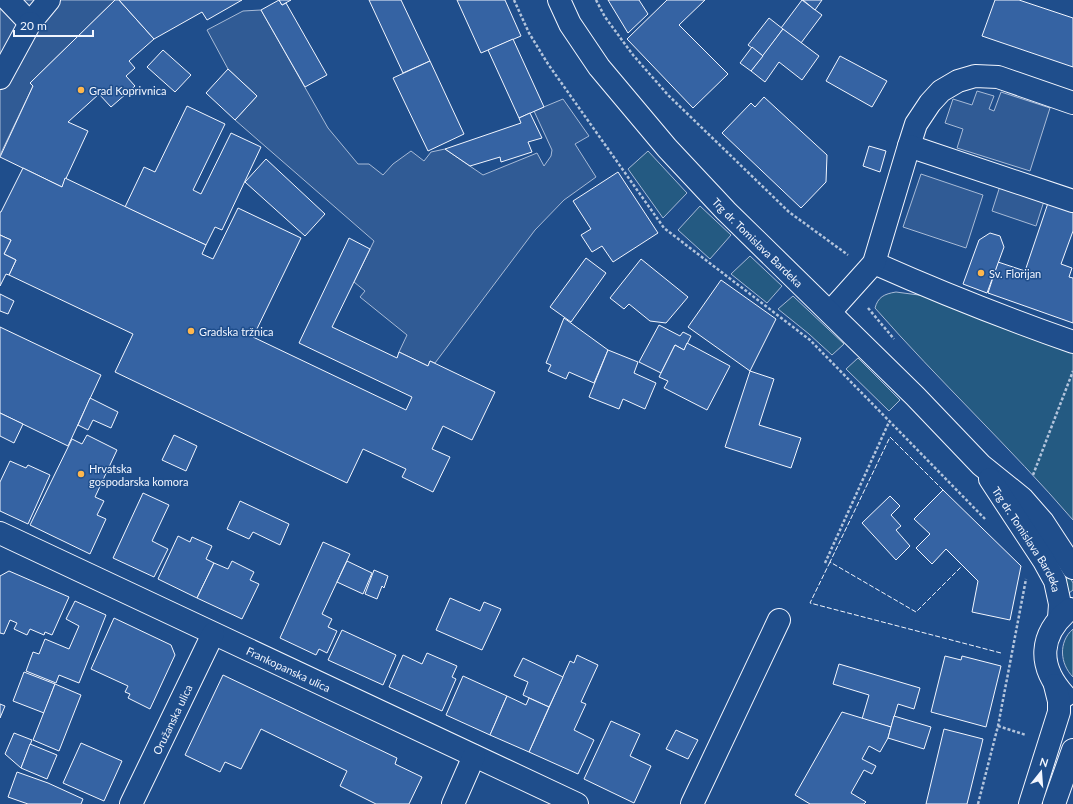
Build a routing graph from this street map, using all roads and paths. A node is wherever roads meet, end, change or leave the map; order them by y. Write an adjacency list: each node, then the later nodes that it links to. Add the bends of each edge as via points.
1 (8, 0): 6 (main road)
2 (50, 0): 6 (main road)
3 (514, 0): 17 (path, via 529,33 548,64 664,228 810,340)
4 (559, 0): 13 (main road, Trg dr. Tomislava Bardeka, via 570,24 598,67 667,148)
5 (596, 0): 11 (path, via 633,56 668,95 789,212)
6 (30, 24): 7 (main road)
7 (0, 78)
8 (1073, 103): 9 (main road, via 998,77 975,76 958,81 938,95 916,124)
9 (909, 146): 10 (main road); 11 (main road)
10 (1073, 201)
11 (871, 266): 13 (main road); 14 (main road)
12 (869, 303): 15 (path, via 868,309)
13 (830, 312): 18 (main road, Trg dr. Tomislava Bardeka)
14 (1073, 342)
15 (899, 344)
16 (1073, 371): 19 (path)
17 (889, 422): 20 (path); 22 (path)
18 (981, 465): 23 (main road, Trg dr. Tomislava Bardeka, via 1026,502 1044,522); 25 (main road, Trg dr. Tomislava Bardeka, via 1044,561 1055,581 1060,604)
19 (1031, 481)
20 (989, 523)
21 (0, 534): 27 (main road, Frankopanska ulica)
22 (825, 563)
23 (1073, 568)
24 (1026, 576): 36 (path, via 998,726)
25 (1066, 613): 28 (main road, via 1049,633 1045,650 1047,669)
26 (779, 620): 35 (main road)
27 (213, 634): 31 (main road, Frankopanska ulica); 32 (main road, Oružanska ulica)
28 (1054, 685): 29 (main road); 37 (main road, via 1059,701 1059,712)
29 (1073, 701)
30 (1073, 750): 38 (main road)
31 (474, 756): 33 (main road); 34 (main road, Frankopanska ulica)
32 (131, 804)
33 (453, 804)
34 (577, 804)
35 (692, 804)
36 (978, 804)
37 (1030, 804)
38 (1054, 804)

